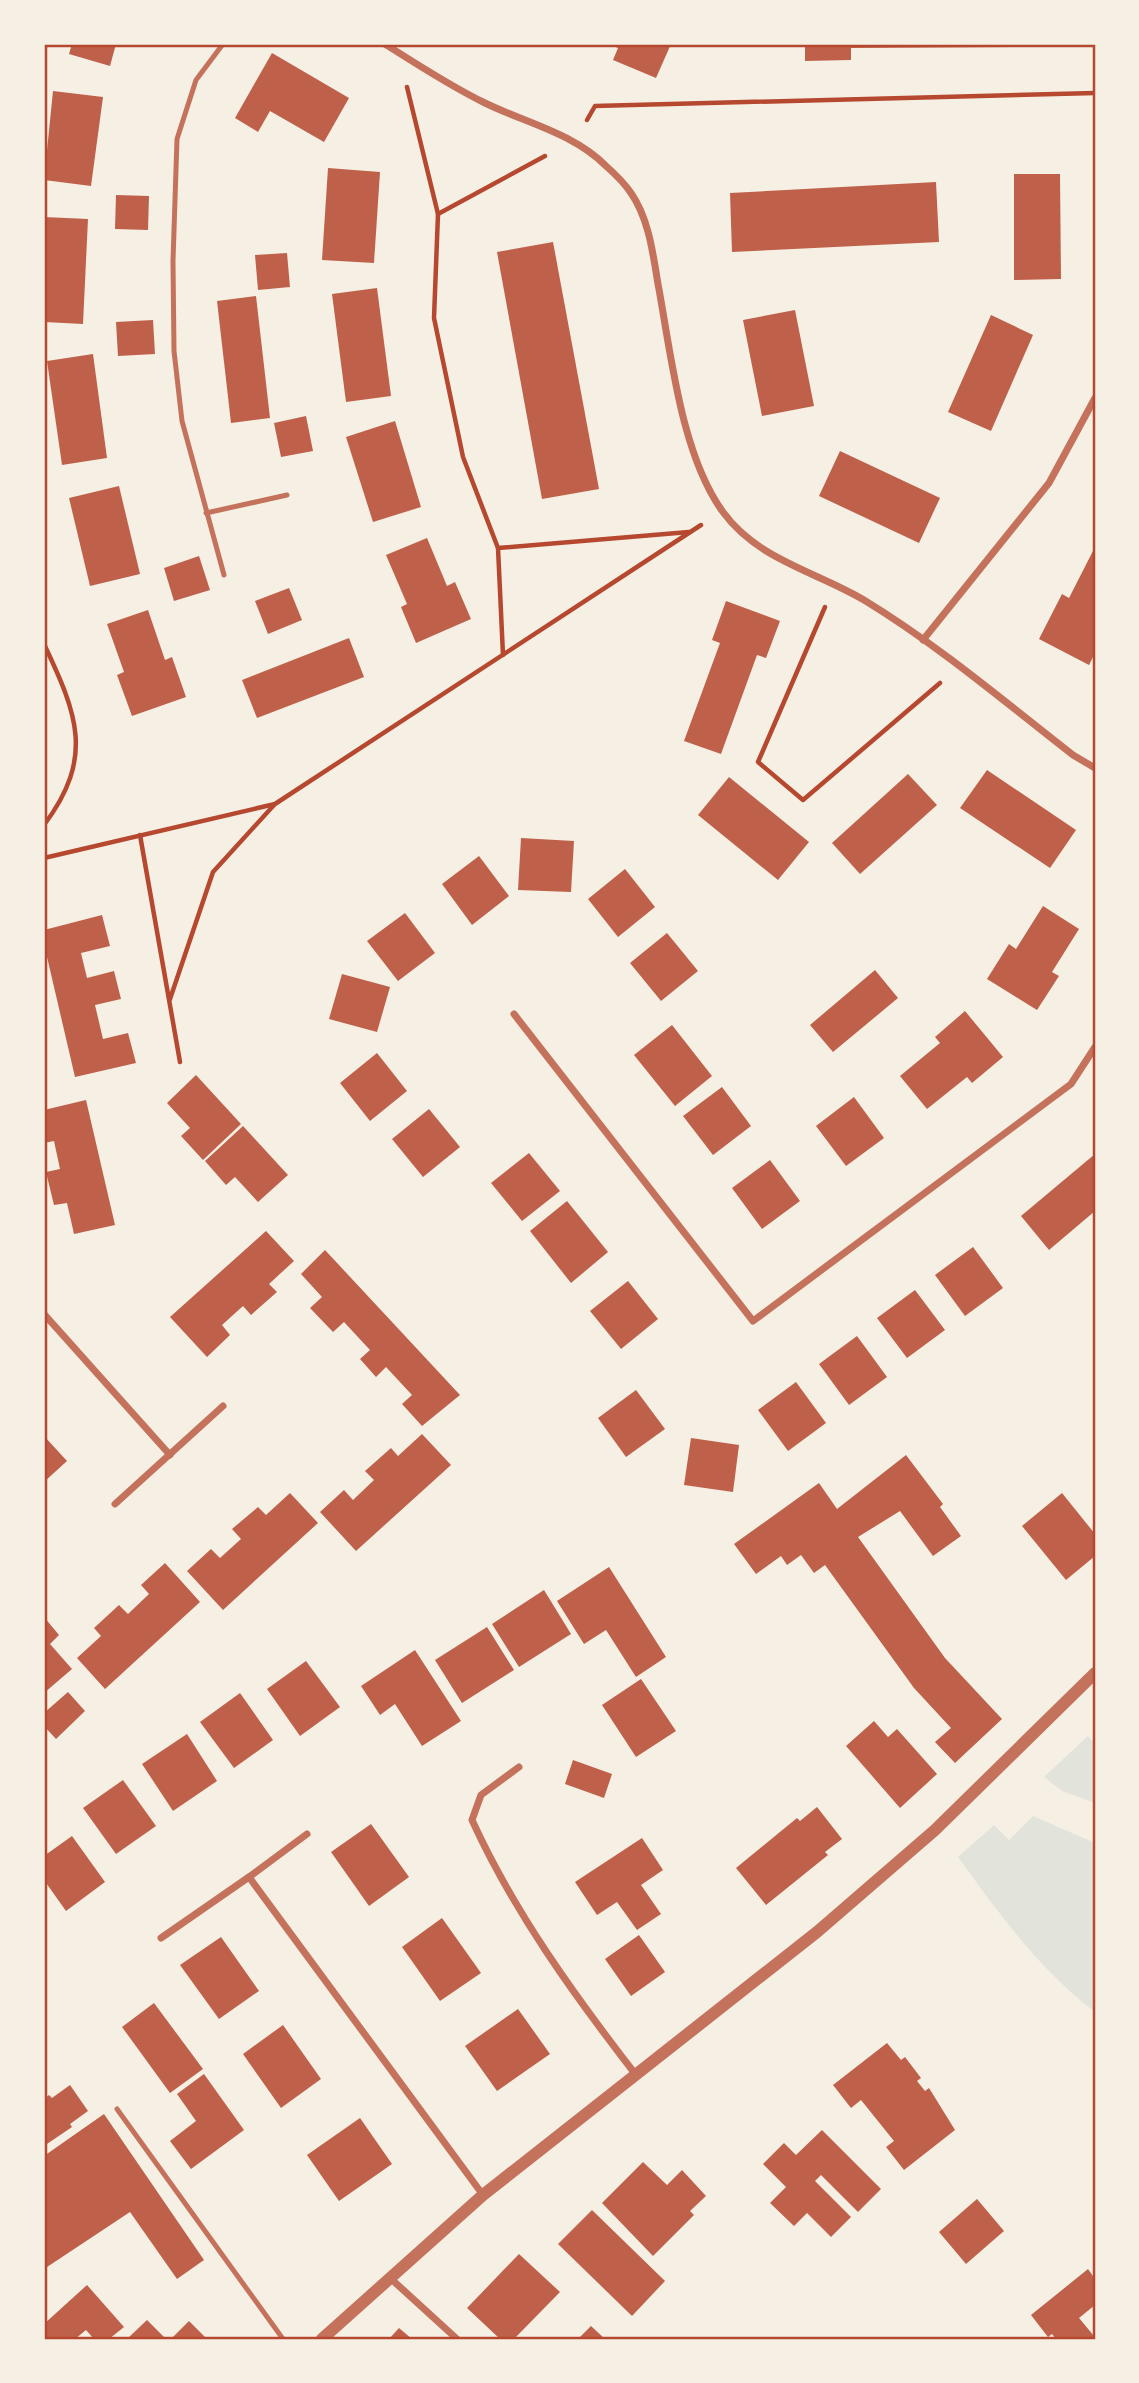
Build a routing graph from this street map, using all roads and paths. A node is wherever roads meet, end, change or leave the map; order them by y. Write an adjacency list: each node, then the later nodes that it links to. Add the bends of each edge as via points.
1 (223, 44): 10 (lane, via 196,80 177,139 174,194 174,351 180,407)
2 (385, 44): 3 (street)
3 (399, 52): 5 (street, via 485,103); 6 (path)
4 (1095, 93): 5 (path, via 595,106)
5 (574, 141): 6 (path); 9 (street, via 605,165 631,193 642,214 698,468)
6 (438, 214): 12 (path, via 434,318 463,457)
7 (1095, 398): 15 (street, via 1049,483)
8 (287, 495): 10 (lane)
9 (722, 511): 11 (path); 14 (street, via 744,537 778,560)
10 (206, 513): 13 (lane)
11 (692, 531): 12 (path); 17 (path)
12 (498, 548): 17 (path)
13 (224, 575)
14 (835, 584): 15 (street); 18 (path, via 758,762 803,800)
15 (923, 640): 18 (street)
16 (44, 644): 21 (path, via 73,713 77,752 68,785)
17 (503, 655): 20 (path)
18 (959, 667): 19 (street)
19 (1095, 768)
20 (275, 803): 22 (path); 24 (path, via 213,872)
21 (44, 825)
22 (140, 835): 23 (path); 24 (path)
23 (44, 858)
24 (169, 1000): 27 (path)
25 (514, 1014): 26 (street, via 753,1321 1071,1084)
26 (1095, 1047)
27 (180, 1062)
28 (44, 1314): 30 (street)
29 (223, 1406): 30 (street)
30 (170, 1455): 31 (street)
31 (115, 1504)
32 (1095, 1673): 37 (street, via 935,1830)
33 (519, 1767): 37 (street, via 481,1795 472,1820 497,1875 542,1945)
34 (307, 1833): 35 (street)
35 (249, 1877): 36 (street); 39 (street)
36 (162, 1938)
37 (636, 2075): 39 (street)
38 (117, 2109): 41 (lane)
39 (483, 2195): 40 (street)
40 (389, 2277): 42 (street); 43 (street)
41 (283, 2339)
42 (322, 2339)
43 (457, 2339)

